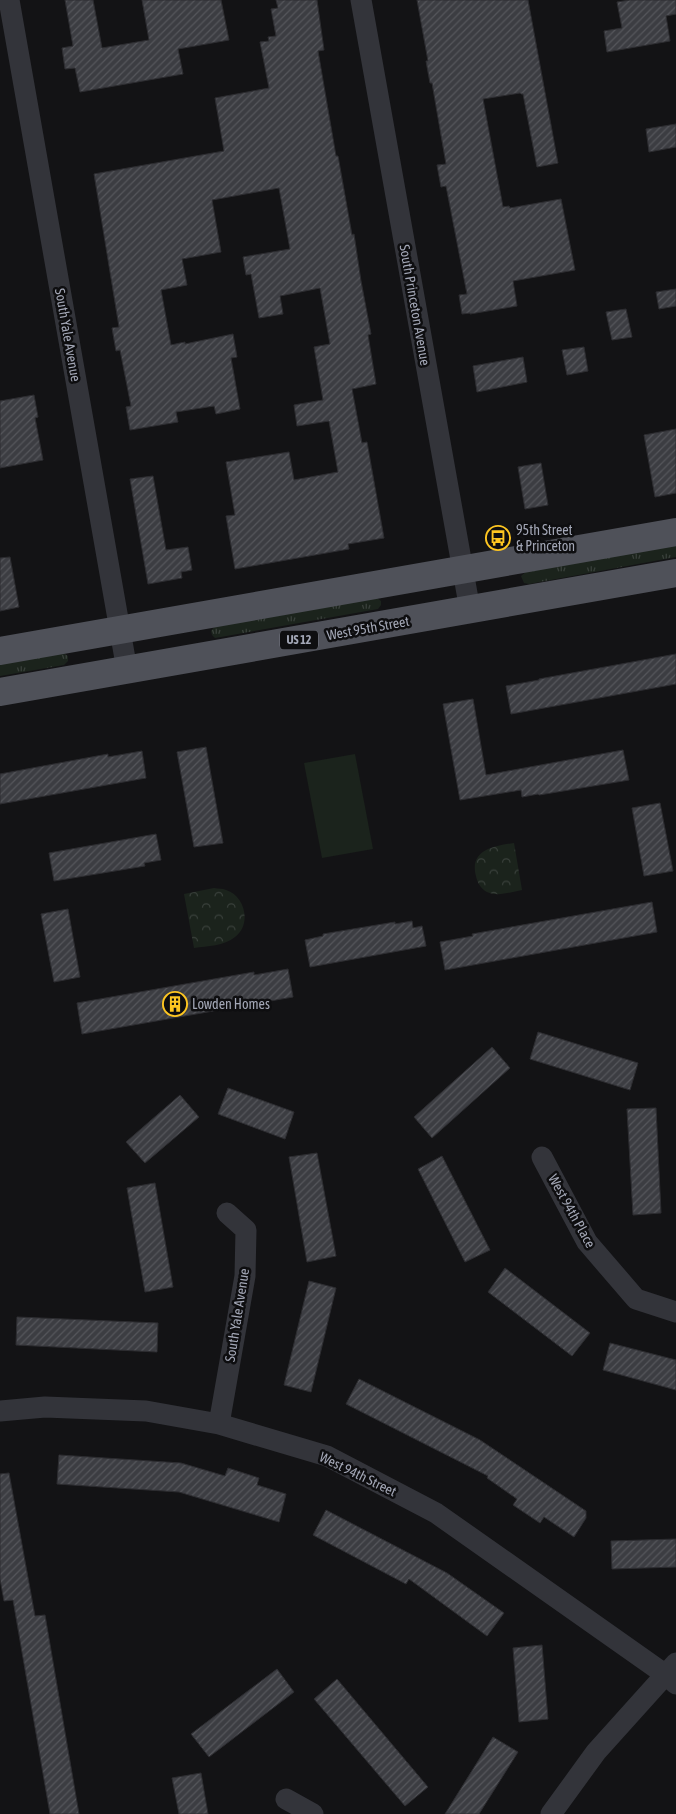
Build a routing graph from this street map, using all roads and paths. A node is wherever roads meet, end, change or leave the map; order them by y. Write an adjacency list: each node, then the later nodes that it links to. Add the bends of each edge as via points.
1 (9, 0): 7 (street, South Yale Avenue)
2 (361, 0): 4 (street, South Princeton Avenue)
3 (676, 532): 4 (main road)
4 (463, 570): 6 (street, South Princeton Avenue); 7 (main road)
5 (676, 573): 6 (main road, West 95th Street / US 12)
6 (470, 610): 9 (main road, West 95th Street / US 12)
7 (120, 630): 8 (main road); 9 (street, South Yale Avenue)
8 (0, 651)
9 (127, 670): 10 (main road, West 95th Street / US 12)
10 (0, 692)
11 (542, 1157): 13 (street, West 94th Place, via 587,1242 636,1299)
12 (228, 1212): 15 (street, South Yale Avenue, via 246,1230 245,1276)
13 (676, 1312)
14 (0, 1411): 15 (street, West 94th Street, via 45,1407 146,1411)
15 (219, 1424): 16 (street, West 94th Street, via 327,1456 436,1512)
16 (673, 1674): 19 (street, via 596,1752)
17 (286, 1800): 18 (street)
18 (313, 1814)
19 (551, 1814)

